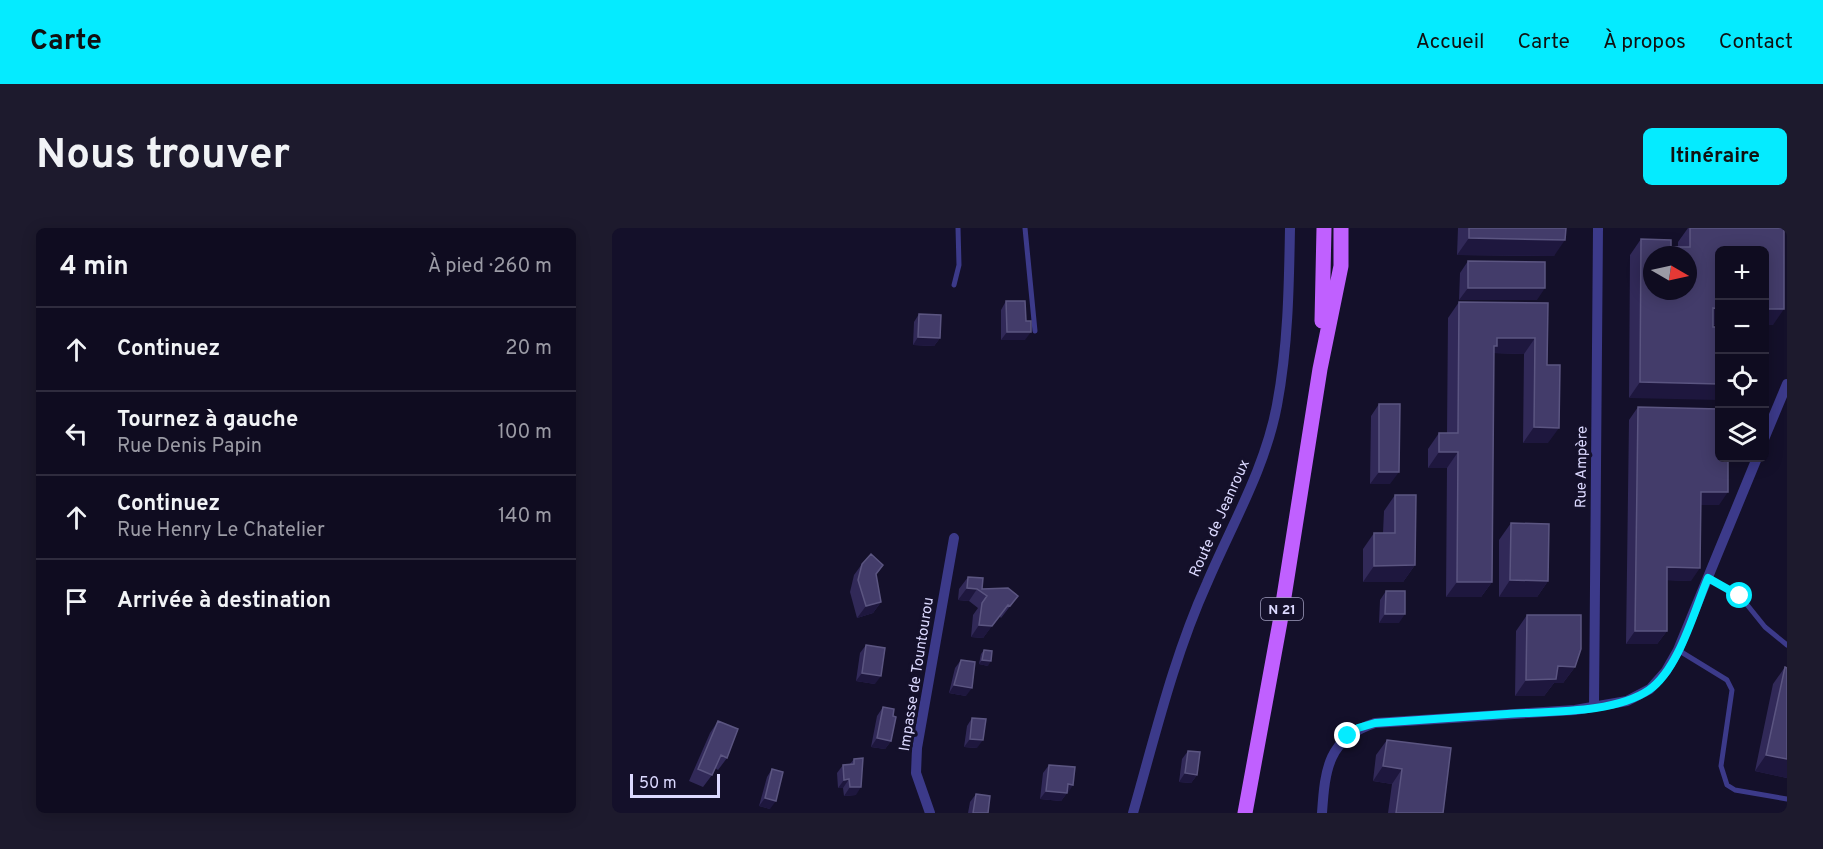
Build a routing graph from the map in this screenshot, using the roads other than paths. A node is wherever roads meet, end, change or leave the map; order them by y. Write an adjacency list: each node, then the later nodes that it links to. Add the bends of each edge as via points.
1 (958, 228): 7 (lane, via 959,265)
2 (1025, 228): 8 (lane)
3 (1290, 228): 20 (street, Route de Jeanroux, via 1286,344 1277,406 1255,478 1206,584 1184,646)
4 (1324, 228): 9 (main road, N 21)
5 (1341, 228): 9 (main road, N 21, via 1341,266)
6 (1598, 228): 17 (street, Rue Ampère)
7 (954, 285)
8 (1035, 332)
9 (1320, 369): 21 (main road, N 21)
10 (1787, 384): 11 (street)
11 (1769, 427)
12 (1755, 462): 14 (street)
13 (954, 538): 19 (street, Impasse de Tountourou, via 917,748 916,773)
14 (1708, 578): 15 (lane, via 1740,596 1765,627); 16 (street)
15 (1787, 645)
16 (1678, 650): 17 (street, via 1650,689 1627,701); 18 (lane, via 1727,680 1732,690 1721,766 1727,785)
17 (1594, 706): 22 (street, via 1375,723 1358,728 1333,752 1326,772)
18 (1787, 799)
19 (930, 813)
20 (1133, 813)
21 (1245, 813)
22 (1322, 813)

